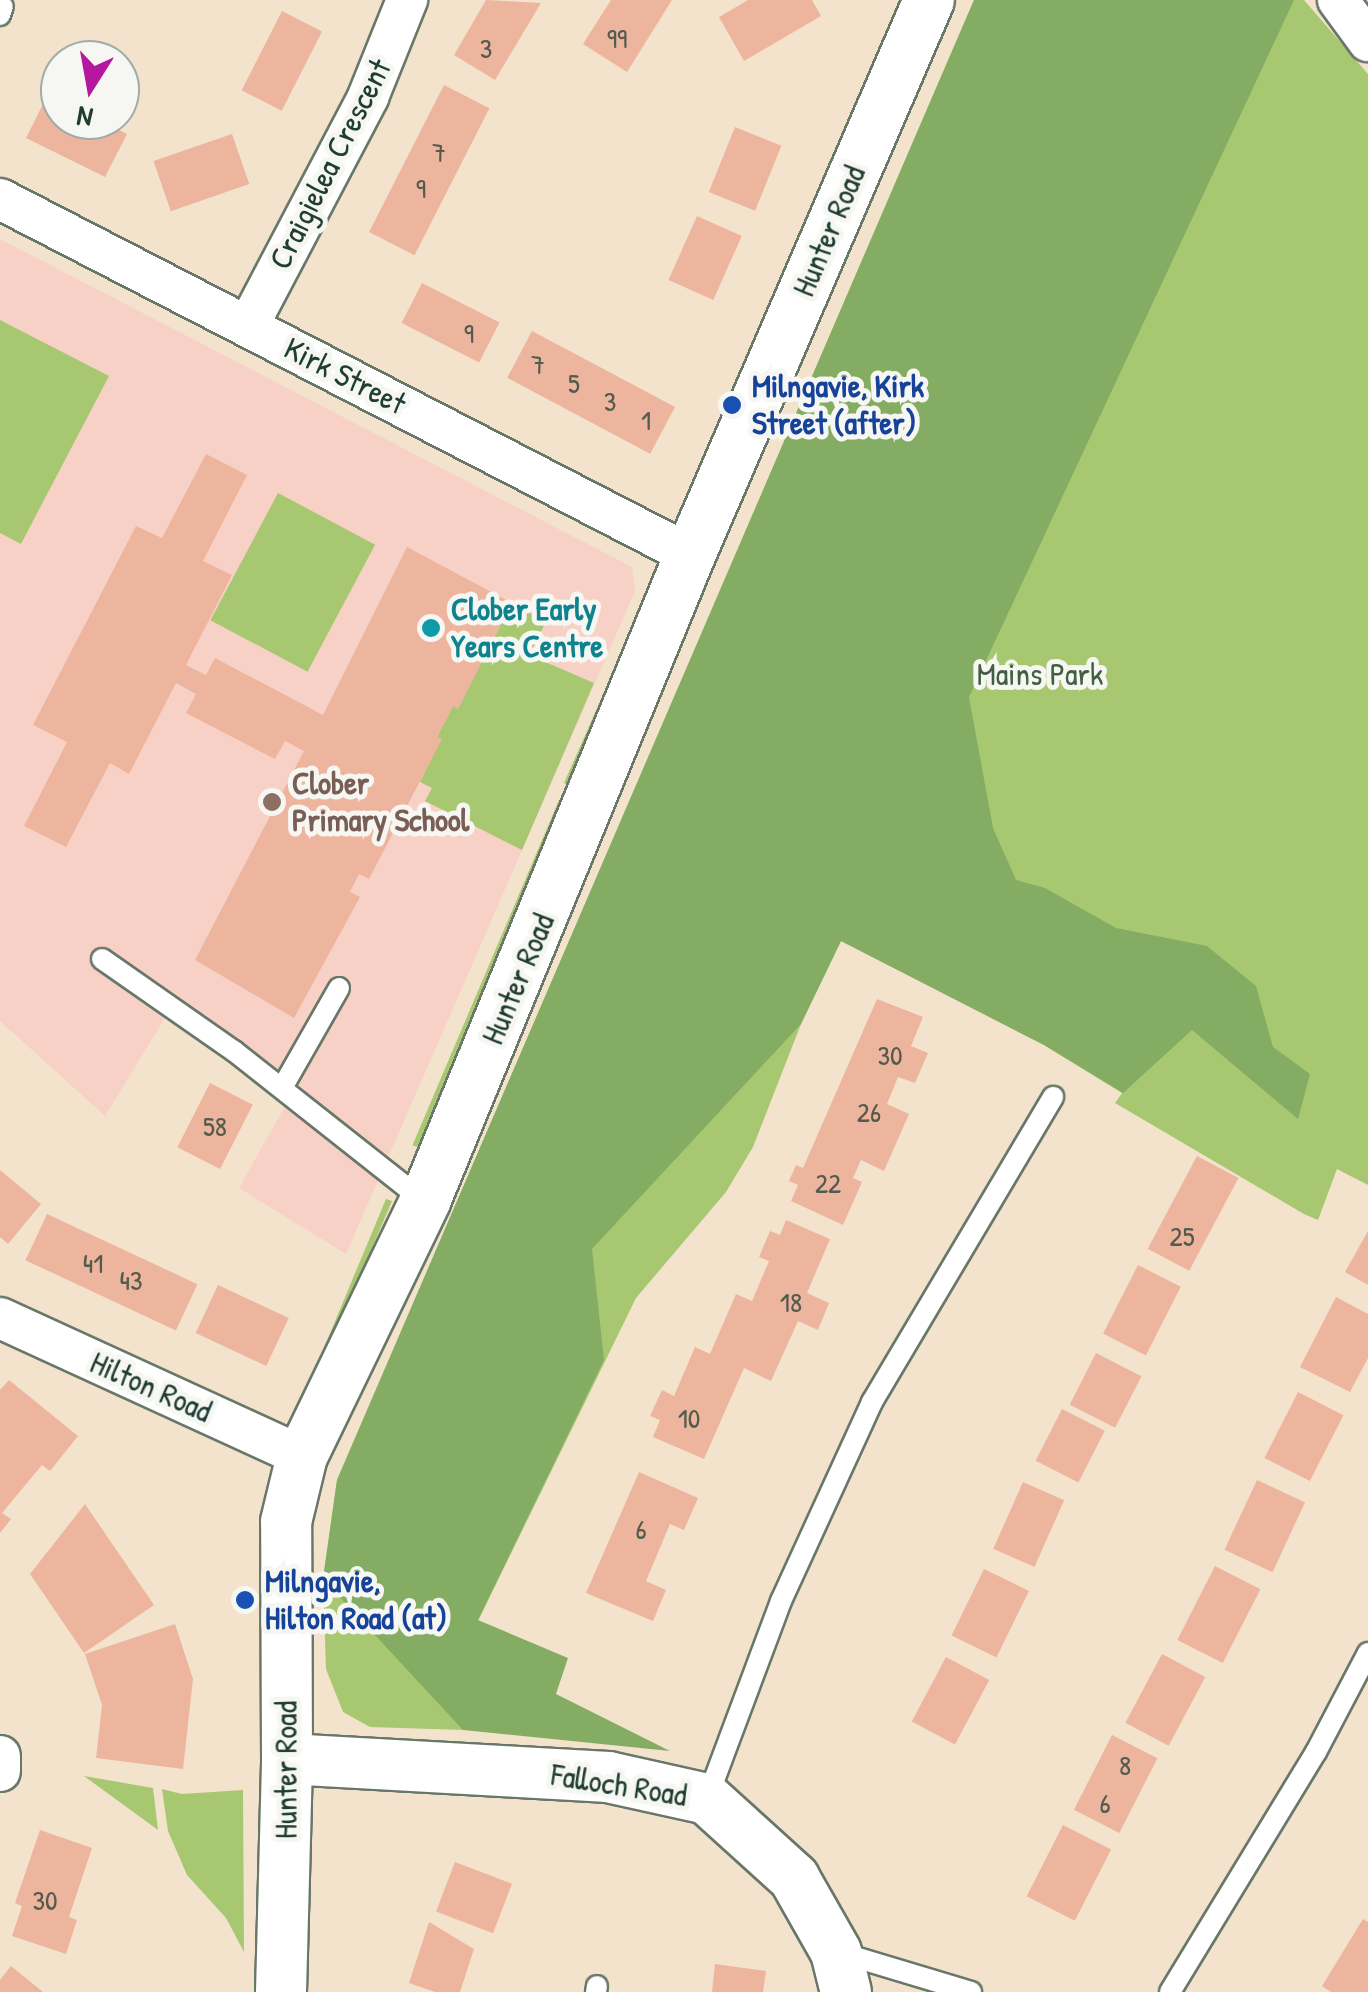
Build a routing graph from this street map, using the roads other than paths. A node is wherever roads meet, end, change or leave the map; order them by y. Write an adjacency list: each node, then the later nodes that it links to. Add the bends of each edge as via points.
1 (407, 0): 6 (street, Craigielea Crescent, via 368,97)
2 (929, 0): 7 (street, Hunter Road)
3 (1338, 0): 4 (street)
4 (1368, 41)
5 (0, 198): 6 (street, Kirk Street)
6 (248, 326): 7 (street, Kirk Street)
7 (690, 555): 12 (street, Hunter Road)
8 (102, 959): 10 (lane)
9 (339, 988): 10 (lane)
10 (282, 1088): 12 (lane)
11 (1053, 1097): 19 (lane, via 872,1402 782,1601)
12 (425, 1201): 14 (street, Hunter Road)
13 (0, 1318): 14 (street, Hilton Road)
14 (302, 1456): 17 (street, Hunter Road, via 286,1522)
15 (1368, 1653): 23 (lane, via 1316,1752)
16 (0, 1756): 18 (street)
17 (288, 1759): 19 (street, Falloch Road, via 608,1777); 21 (street, Hunter Road)
18 (0, 1771)
19 (708, 1799): 20 (street, Falloch Road, via 794,1878)
20 (841, 1972): 22 (lane)
21 (281, 1992)
22 (970, 1992)
23 (1170, 1992)

